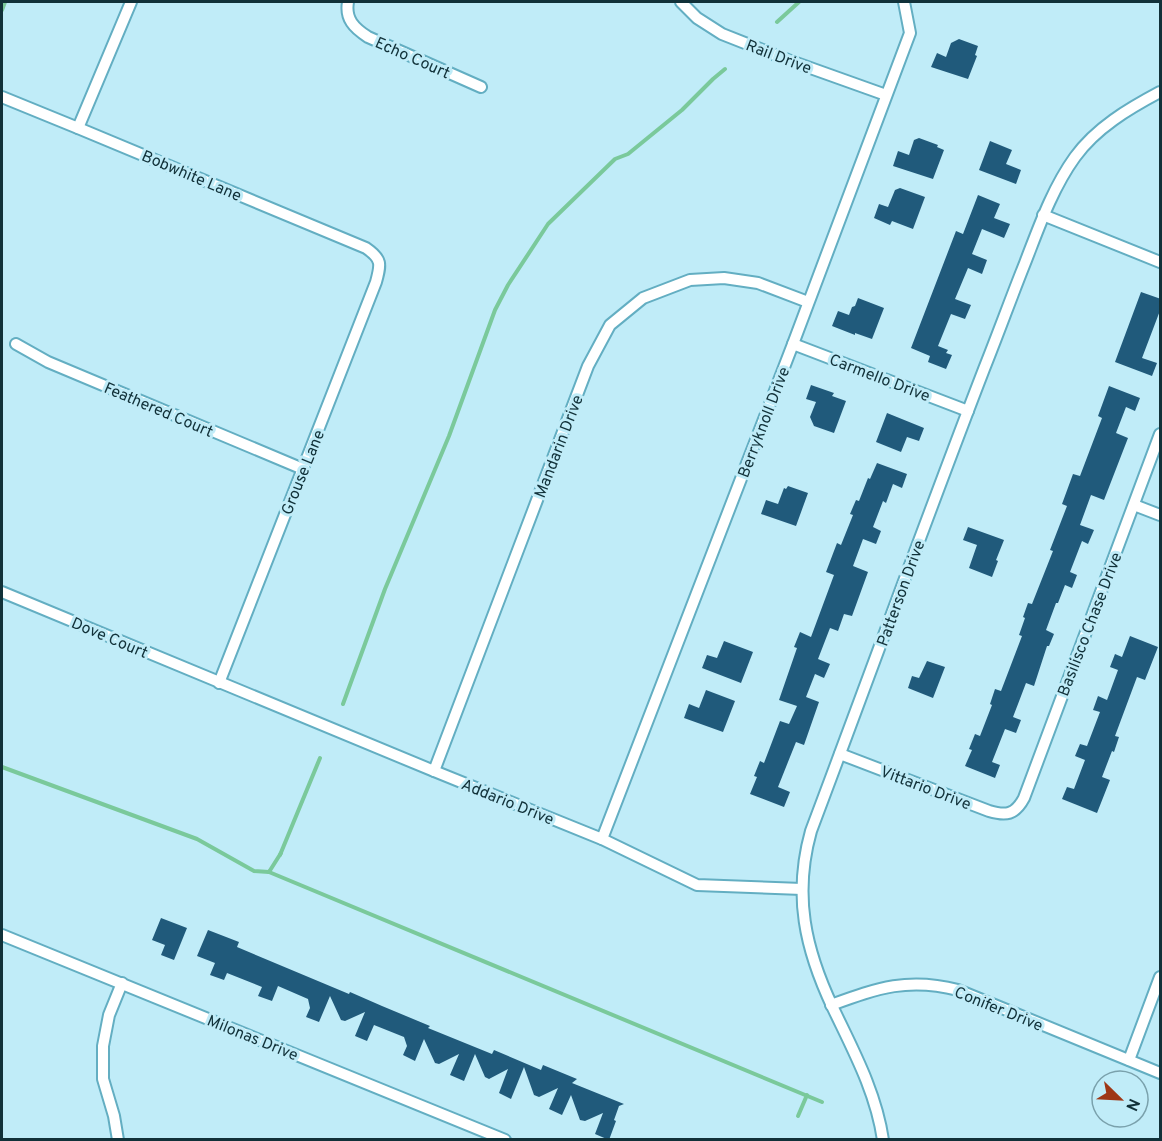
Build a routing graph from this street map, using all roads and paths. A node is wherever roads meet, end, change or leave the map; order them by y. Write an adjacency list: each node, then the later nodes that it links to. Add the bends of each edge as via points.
1 (131, 2): 9 (street)
2 (348, 2): 5 (street, Echo Court, via 350,20 368,37)
3 (681, 2): 7 (street, Rail Drive, via 722,34)
4 (904, 2): 7 (street, Berryknoll Drive, via 910,33)
5 (481, 87)
6 (1161, 92): 10 (street, Patterson Drive, via 1111,122 1080,150)
7 (886, 95): 13 (street, Berryknoll Drive)
8 (2, 98): 9 (street, Bobwhite Lane)
9 (78, 128): 11 (street, Bobwhite Lane, via 366,248)
10 (1043, 215): 12 (street); 16 (street, Patterson Drive)
11 (379, 260): 18 (street, Grouse Lane, via 376,282)
12 (1161, 262)
13 (808, 302): 15 (street, Berryknoll Drive); 24 (street, Mandarin Drive, via 758,283 724,278 690,280 643,298 610,325 588,366)
14 (16, 344): 18 (street, Feathered Court, via 48,362)
15 (793, 344): 16 (street, Carmello Drive); 26 (street, Berryknoll Drive)
16 (968, 411): 23 (street, Patterson Drive)
17 (1161, 434): 19 (street, Basilisco Chase Drive)
18 (303, 470): 22 (street, Grouse Lane)
19 (1134, 505): 20 (street); 25 (street, Basilisco Chase Drive, via 1024,798)
20 (1161, 515)
21 (2, 592): 22 (street, Dove Court)
22 (219, 683): 24 (street, Addario Drive)
23 (840, 754): 25 (street, Vittario Drive, via 989,811 1003,815); 27 (street, Patterson Drive, via 806,848)
24 (434, 771): 26 (street, Addario Drive)
25 (1013, 812)
26 (603, 839): 27 (street, Addario Drive, via 697,885)
27 (802, 889): 31 (street, Patterson Drive, via 810,949)
28 (2, 935): 30 (street, Milonas Drive)
29 (1161, 977): 32 (street)
30 (122, 983): 34 (street, via 109,1015 103,1046 103,1079); 35 (street, Milonas Drive)
31 (831, 1005): 32 (street, Conifer Drive, via 896,986 938,985); 36 (street, Patterson Drive, via 871,1094)
32 (1129, 1060): 33 (street, Conifer Drive)
33 (1161, 1073)
34 (118, 1140)
35 (505, 1140)
36 (883, 1140)

